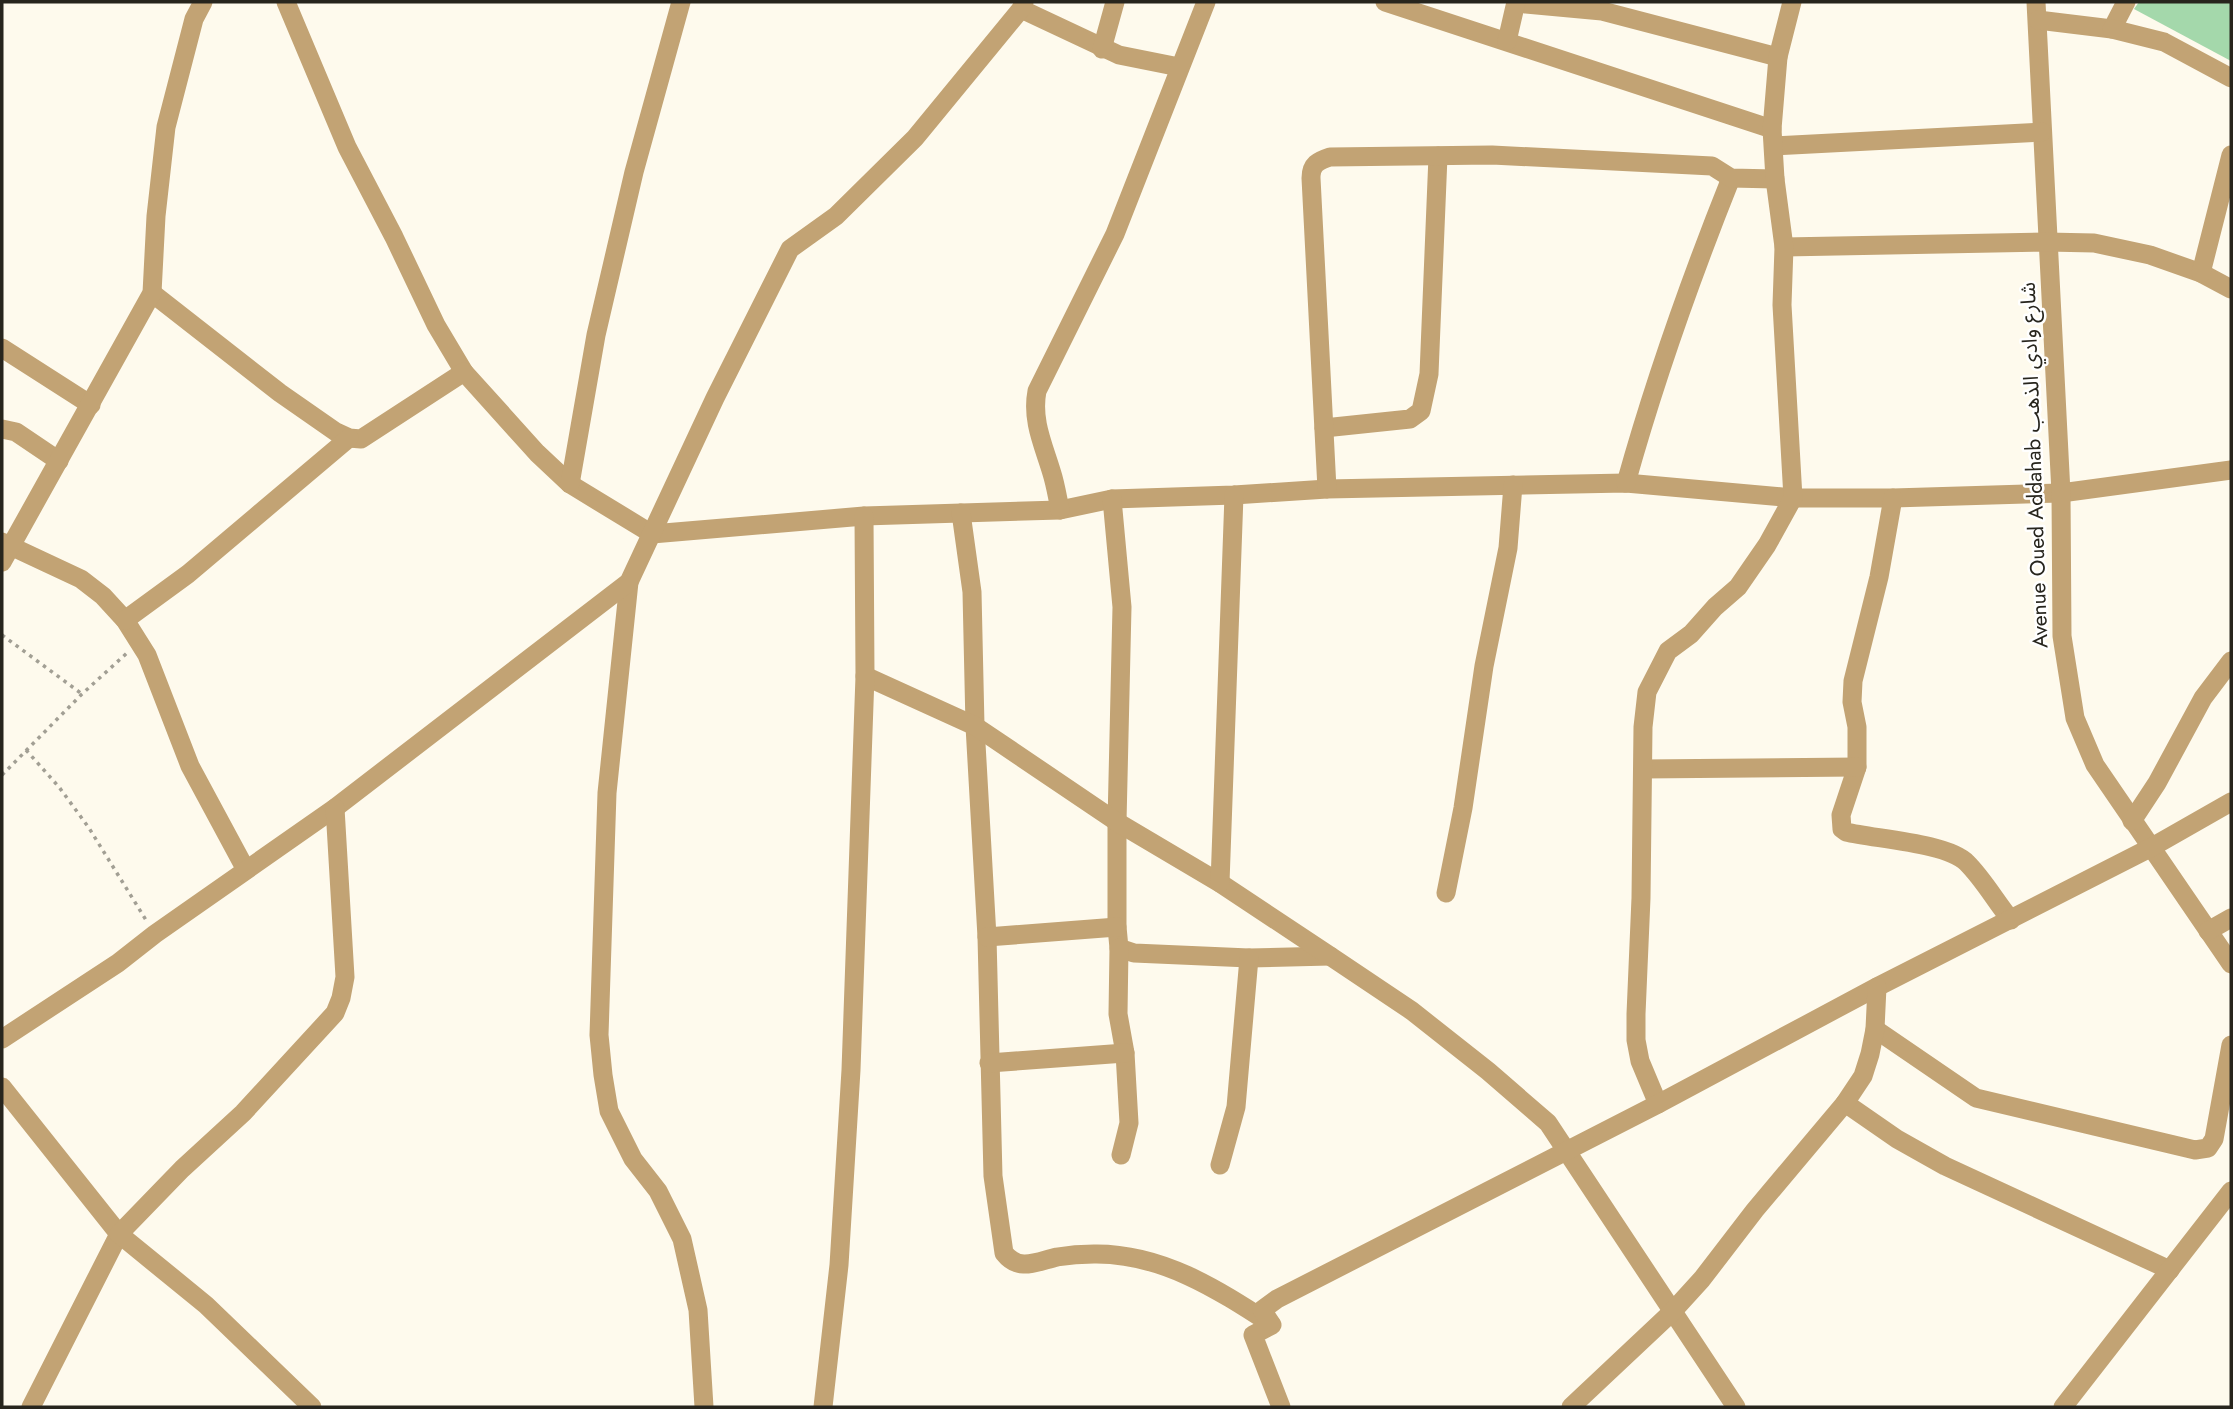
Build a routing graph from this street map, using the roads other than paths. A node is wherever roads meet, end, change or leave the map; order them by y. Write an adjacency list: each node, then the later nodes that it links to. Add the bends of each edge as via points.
1 (203, 2): 28 (street, via 190,32 166,127)
2 (286, 2): 30 (street, via 347,147)
3 (681, 2): 38 (street, via 596,335)
4 (1115, 2): 14 (street)
5 (1206, 2): 16 (street)
6 (1385, 2): 13 (street)
7 (1518, 2): 13 (street); 15 (street, via 1602,11)
8 (1792, 2): 15 (street)
9 (2126, 2): 12 (street)
10 (1022, 6): 14 (street); 49 (street, via 915,138 836,216 790,249)
11 (2037, 11): 12 (street); 18 (street, Avenue Oued Addahab شارع وادي الذهب)
12 (2112, 29): 17 (street, via 2164,42)
13 (1507, 41): 19 (street)
14 (1102, 49): 16 (street)
15 (1778, 57): 19 (street)
16 (1179, 67): 46 (street, via 1115,234 1037,391 1037,424)
17 (2231, 78)
18 (2042, 132): 19 (street); 24 (street, Avenue Oued Addahab شارع وادي الذهب)
19 (1773, 138): 23 (street)
20 (2231, 155): 26 (street)
21 (1438, 156): 22 (street, via 1712,166); 32 (street, via 1429,374 1421,411 1410,419); 32 (street, via 1330,157 1311,169)
22 (1731, 178): 23 (street); 37 (street, via 1649,399)
23 (1774, 178): 25 (street)
24 (2047, 242): 25 (street); 26 (street, via 2094,243 2150,255); 41 (street, Avenue Oued Addahab شارع وادي الذهب)
25 (1784, 247): 43 (street, via 1782,305)
26 (2201, 273): 27 (street)
27 (2231, 289)
28 (152, 293): 31 (street); 34 (street, via 280,393)
29 (2, 348): 31 (street)
30 (464, 372): 34 (street, via 361,439); 38 (street)
31 (91, 405): 35 (street)
32 (1324, 428): 40 (street)
33 (2, 429): 35 (street, via 16,432)
34 (349, 438): 52 (street, via 188,574)
35 (58, 461): 50 (street)
36 (2231, 470): 41 (street)
37 (1626, 483): 39 (street); 43 (street)
38 (570, 484): 49 (street)
39 (1513, 485): 40 (street); 65 (street, via 1508,548)
40 (1327, 489): 42 (street)
41 (2061, 493): 44 (street); 60 (street, Avenue Oued Addahab شارع وادي الذهب, via 2062,636 2075,718 2095,765)
42 (1234, 495): 45 (street); 64 (street)
43 (1793, 498): 44 (street); 57 (street, via 1738,587 1668,651 1654,674 1647,692)
44 (1893, 498): 56 (street, via 1853,681)
45 (1112, 499): 46 (street); 61 (street, via 1122,607)
46 (1060, 510): 47 (street)
47 (961, 513): 48 (street); 55 (street, via 972,592)
48 (864, 516): 49 (street); 54 (street)
49 (652, 534): 51 (street)
50 (5, 550): 52 (street, via 81,579)
51 (629, 582): 59 (street); 94 (street, via 607,793 599,1035 609,1111 682,1239 698,1310)
52 (125, 620): 63 (street, via 147,655 190,766)
53 (2231, 661): 60 (street, via 2203,698)
54 (865, 676): 55 (street); 95 (street, via 851,1070 839,1265)
55 (975, 726): 61 (street); 70 (street)
56 (1857, 767): 57 (street); 67 (street, via 1841,815 1842,829 1955,855 1966,862)
57 (1643, 769): 83 (street, via 1636,1041)
58 (2231, 802): 62 (street)
59 (335, 808): 63 (street); 88 (street, via 345,977 335,1013)
60 (2132, 821): 62 (street, Avenue Oued Addahab شارع وادي الذهب)
61 (1117, 822): 64 (street); 68 (street)
62 (2152, 847): 67 (street); 69 (street, Avenue Oued Addahab شارع وادي الذهب)
63 (246, 870): 77 (street, via 118,963)
64 (1220, 883): 72 (street)
65 (1446, 893)
66 (2231, 918): 69 (street)
67 (2011, 920): 75 (street)
68 (1117, 927): 70 (street); 71 (street)
69 (2208, 931): 74 (street, Avenue Oued Addahab شارع وادي الذهب)
70 (987, 937): 80 (street)
71 (1119, 948): 73 (street, via 1134,953); 79 (street, via 1118,1014)
72 (1330, 956): 73 (street); 84 (street, via 1412,1011 1488,1071 1548,1123)
73 (1249, 958): 86 (street, via 1236,1107)
74 (2231, 964)
75 (1877, 987): 76 (street); 83 (street)
76 (1875, 1029): 78 (street, via 1976,1098 2195,1150 2208,1148 2214,1139); 82 (street, via 1863,1076)
77 (2, 1039)
78 (2231, 1045)
79 (1125, 1053): 80 (street); 85 (street, via 1129,1123)
80 (989, 1063): 91 (street, via 993,1176 1004,1252 1010,1260 1030,1265 1060,1257 1131,1256 1180,1272 1227,1295)
81 (2, 1087): 88 (street)
82 (1845, 1102): 89 (street, via 1945,1166); 90 (street)
83 (1658, 1104): 84 (street)
84 (1566, 1152): 90 (street); 91 (street, via 1277,1299 1262,1310)
85 (1121, 1155)
86 (1220, 1165)
87 (2231, 1191): 89 (street)
88 (119, 1234): 92 (street); 93 (street, via 206,1305)
89 (2170, 1270): 99 (street)
90 (1672, 1312): 97 (street); 98 (street)
91 (1272, 1325): 96 (street, via 1253,1335)
92 (32, 1407)
93 (312, 1407)
94 (704, 1407)
95 (823, 1407)
96 (1281, 1407)
97 (1571, 1407)
98 (1735, 1407)
99 (2063, 1407)

